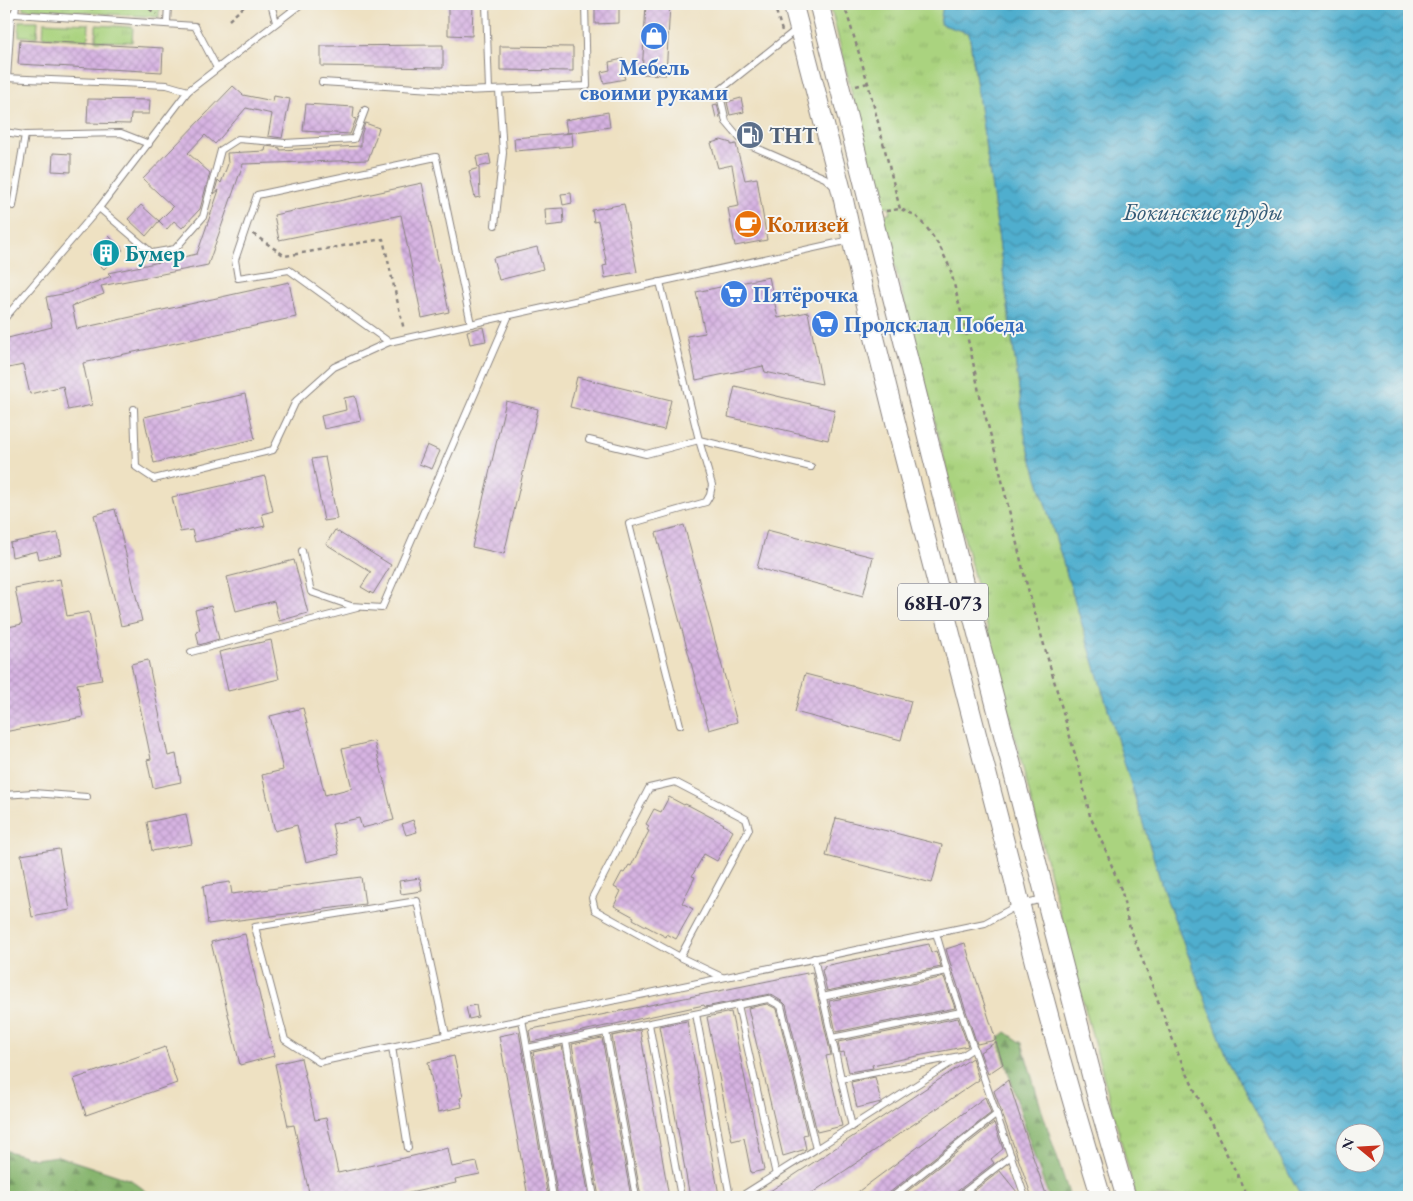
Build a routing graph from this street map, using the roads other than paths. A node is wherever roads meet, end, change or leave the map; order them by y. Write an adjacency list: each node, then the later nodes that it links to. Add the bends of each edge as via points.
1 (168, 4): 10 (lane)
2 (271, 4): 9 (lane)
3 (301, 4): 9 (lane)
4 (486, 4): 15 (lane)
5 (586, 4): 16 (lane, via 587,86)
6 (793, 4): 11 (main road, 68Н-073)
7 (819, 4): 42 (main road, 68Н-073)
8 (16, 7): 10 (lane, via 16,14); 13 (lane, via 11,17)
9 (276, 22): 12 (lane)
10 (167, 23): 12 (lane, via 196,26)
11 (798, 28): 22 (main road, 68Н-073); 22 (lane, via 719,91 726,122 744,142 825,178)
12 (218, 68): 17 (lane)
13 (5, 78): 17 (lane, via 167,85)
14 (322, 82): 15 (lane)
15 (489, 90): 16 (lane)
16 (499, 90): 25 (lane, via 503,153)
17 (188, 91): 21 (lane)
18 (365, 110): 24 (lane, via 354,139 284,143 238,139 221,150 203,217 175,249 152,253)
19 (4, 132): 20 (lane)
20 (25, 135): 21 (lane, via 121,133); 23 (lane)
21 (149, 144): 24 (lane)
22 (842, 193): 26 (main road, 68Н-073)
23 (13, 206)
24 (100, 208): 29 (lane)
25 (495, 225)
26 (852, 240): 27 (lane); 43 (main road, 68Н-073, via 900,440)
27 (660, 282): 28 (lane); 34 (lane)
28 (509, 316): 30 (lane); 37 (lane, via 382,608)
29 (4, 319)
30 (471, 324): 31 (lane); 31 (lane, via 436,157 257,195 236,260 238,278 290,270)
31 (389, 342): 32 (lane, via 334,367 296,400 273,450 154,480 136,467)
32 (134, 408)
33 (589, 440): 34 (lane, via 646,454)
34 (699, 440): 35 (lane); 39 (lane, via 712,486 706,502 629,524)
35 (811, 467)
36 (302, 551): 37 (lane, via 311,592 351,606)
37 (362, 606): 38 (lane)
38 (191, 652)
39 (680, 725)
40 (4, 795): 41 (lane, via 33,792)
41 (88, 797)
42 (1046, 898): 43 (lane); 80 (main road, 68Н-073)
43 (1020, 904): 44 (lane, via 985,923); 79 (main road, 68Н-073, via 1071,1098)
44 (936, 933): 46 (lane); 47 (lane)
45 (680, 956): 45 (lane, via 748,830 746,819 675,782 649,788 592,898 595,910); 48 (lane)
46 (814, 958): 48 (lane); 49 (lane)
47 (947, 971): 49 (lane); 51 (lane)
48 (722, 977): 53 (lane)
49 (822, 997): 57 (lane)
50 (738, 1005): 52 (lane); 67 (lane, via 768,999 781,1006); 69 (lane)
51 (961, 1012): 57 (lane); 61 (lane)
52 (696, 1014): 54 (lane); 75 (lane)
53 (522, 1019): 56 (lane); 60 (lane)
54 (649, 1024): 55 (lane); 74 (lane)
55 (606, 1032): 58 (lane); 73 (lane)
56 (446, 1035): 59 (lane); 59 (lane, via 417,901 255,927 285,1040 319,1062)
57 (832, 1038): 63 (lane)
58 (566, 1041): 60 (lane); 72 (lane)
59 (392, 1047): 66 (lane)
60 (527, 1048): 71 (lane)
61 (974, 1048): 62 (lane); 64 (lane)
62 (964, 1055): 63 (lane); 65 (lane)
63 (841, 1080): 65 (lane)
64 (997, 1114): 68 (lane); 77 (lane)
65 (852, 1127): 67 (lane)
66 (408, 1148)
67 (816, 1149): 69 (lane)
68 (1011, 1156): 70 (lane); 78 (lane)
69 (776, 1175): 76 (lane)
70 (1023, 1196)
71 (553, 1197)
72 (594, 1197)
73 (636, 1197)
74 (681, 1197)
75 (730, 1197)
76 (740, 1197)
77 (892, 1197)
78 (958, 1197)
79 (1101, 1197)
80 (1126, 1197)

